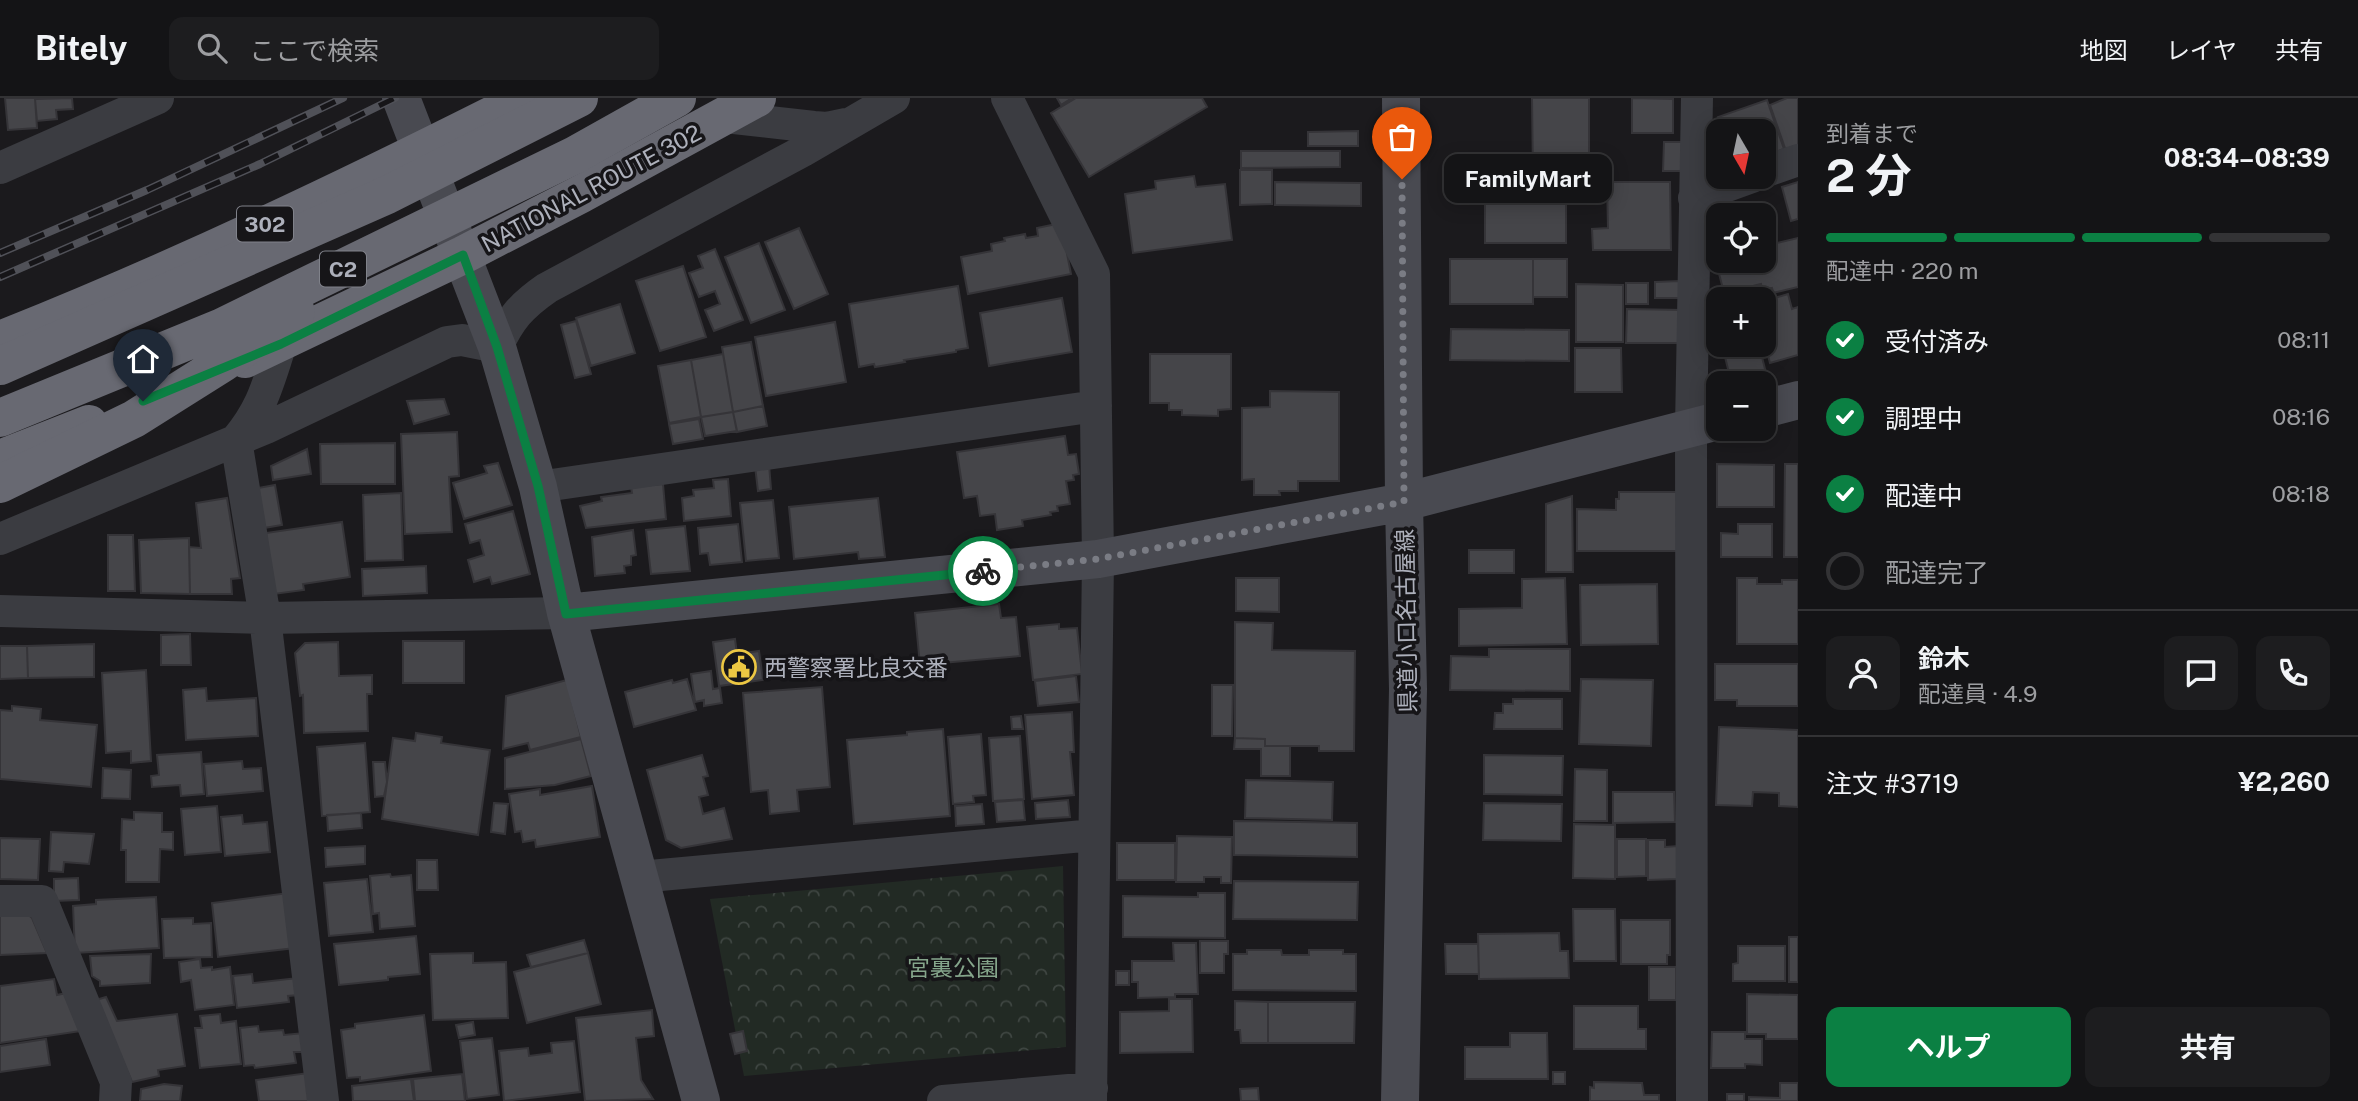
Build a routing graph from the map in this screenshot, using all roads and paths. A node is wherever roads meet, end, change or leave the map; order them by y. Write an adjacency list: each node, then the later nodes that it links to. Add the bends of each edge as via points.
1 (158, 98): 15 (street)
2 (401, 98): 13 (street)
3 (526, 98): 13 (highway, 302)
4 (579, 98): 24 (highway, C2, bridge, via 387,195)
5 (677, 98): 19 (highway, C2, bridge, via 575,155)
6 (757, 98): 11 (highway, NATIONAL ROUTE 302)
7 (894, 98): 12 (street)
8 (1006, 98): 26 (street, via 1094,274)
9 (1401, 98): 34 (street, 県道小口名古屋線)
10 (1697, 98): 18 (street)
11 (725, 117): 12 (street, via 827,128); 20 (highway, NATIONAL ROUTE 302)
12 (851, 123): 23 (street, via 547,288 508,323)
13 (422, 151): 20 (street); 21 (highway, 302)
14 (1798, 160): 16 (street)
15 (0, 168)
16 (1776, 168)
17 (1719, 189): 18 (street)
18 (1694, 198): 29 (street)
19 (392, 245): 28 (highway, C2, bridge, via 222,327); 32 (highway, bridge, via 134,419)
20 (463, 255): 22 (highway, NATIONAL ROUTE 302); 23 (street)
21 (0, 340)
22 (281, 344): 30 (street, via 262,402); 31 (highway, NATIONAL ROUTE 302)
23 (497, 347): 30 (street, via 447,342); 33 (street)
24 (0, 366)
25 (1798, 400): 27 (street)
26 (1096, 406): 33 (street); 36 (street)
27 (1776, 406)
28 (0, 418)
29 (1705, 424): 34 (street); 49 (street)
30 (236, 440): 35 (street); 39 (street)
31 (0, 459)
32 (0, 484)
33 (538, 486): 38 (street)
34 (1404, 502): 36 (street); 48 (street, 県道小口名古屋線, via 1408,689)
35 (0, 539)
36 (1098, 559): 38 (street); 40 (street)
37 (0, 611): 39 (street)
38 (566, 614): 39 (street); 41 (street)
39 (265, 618): 45 (street)
40 (1094, 835): 41 (street); 43 (street)
41 (639, 877): 46 (street)
42 (0, 901): 44 (street, via 42,901 116,1082)
43 (1092, 1094): 47 (street)
44 (115, 1101)
45 (323, 1101)
46 (701, 1101)
47 (943, 1101)
48 (1399, 1101)
49 (1692, 1101)

